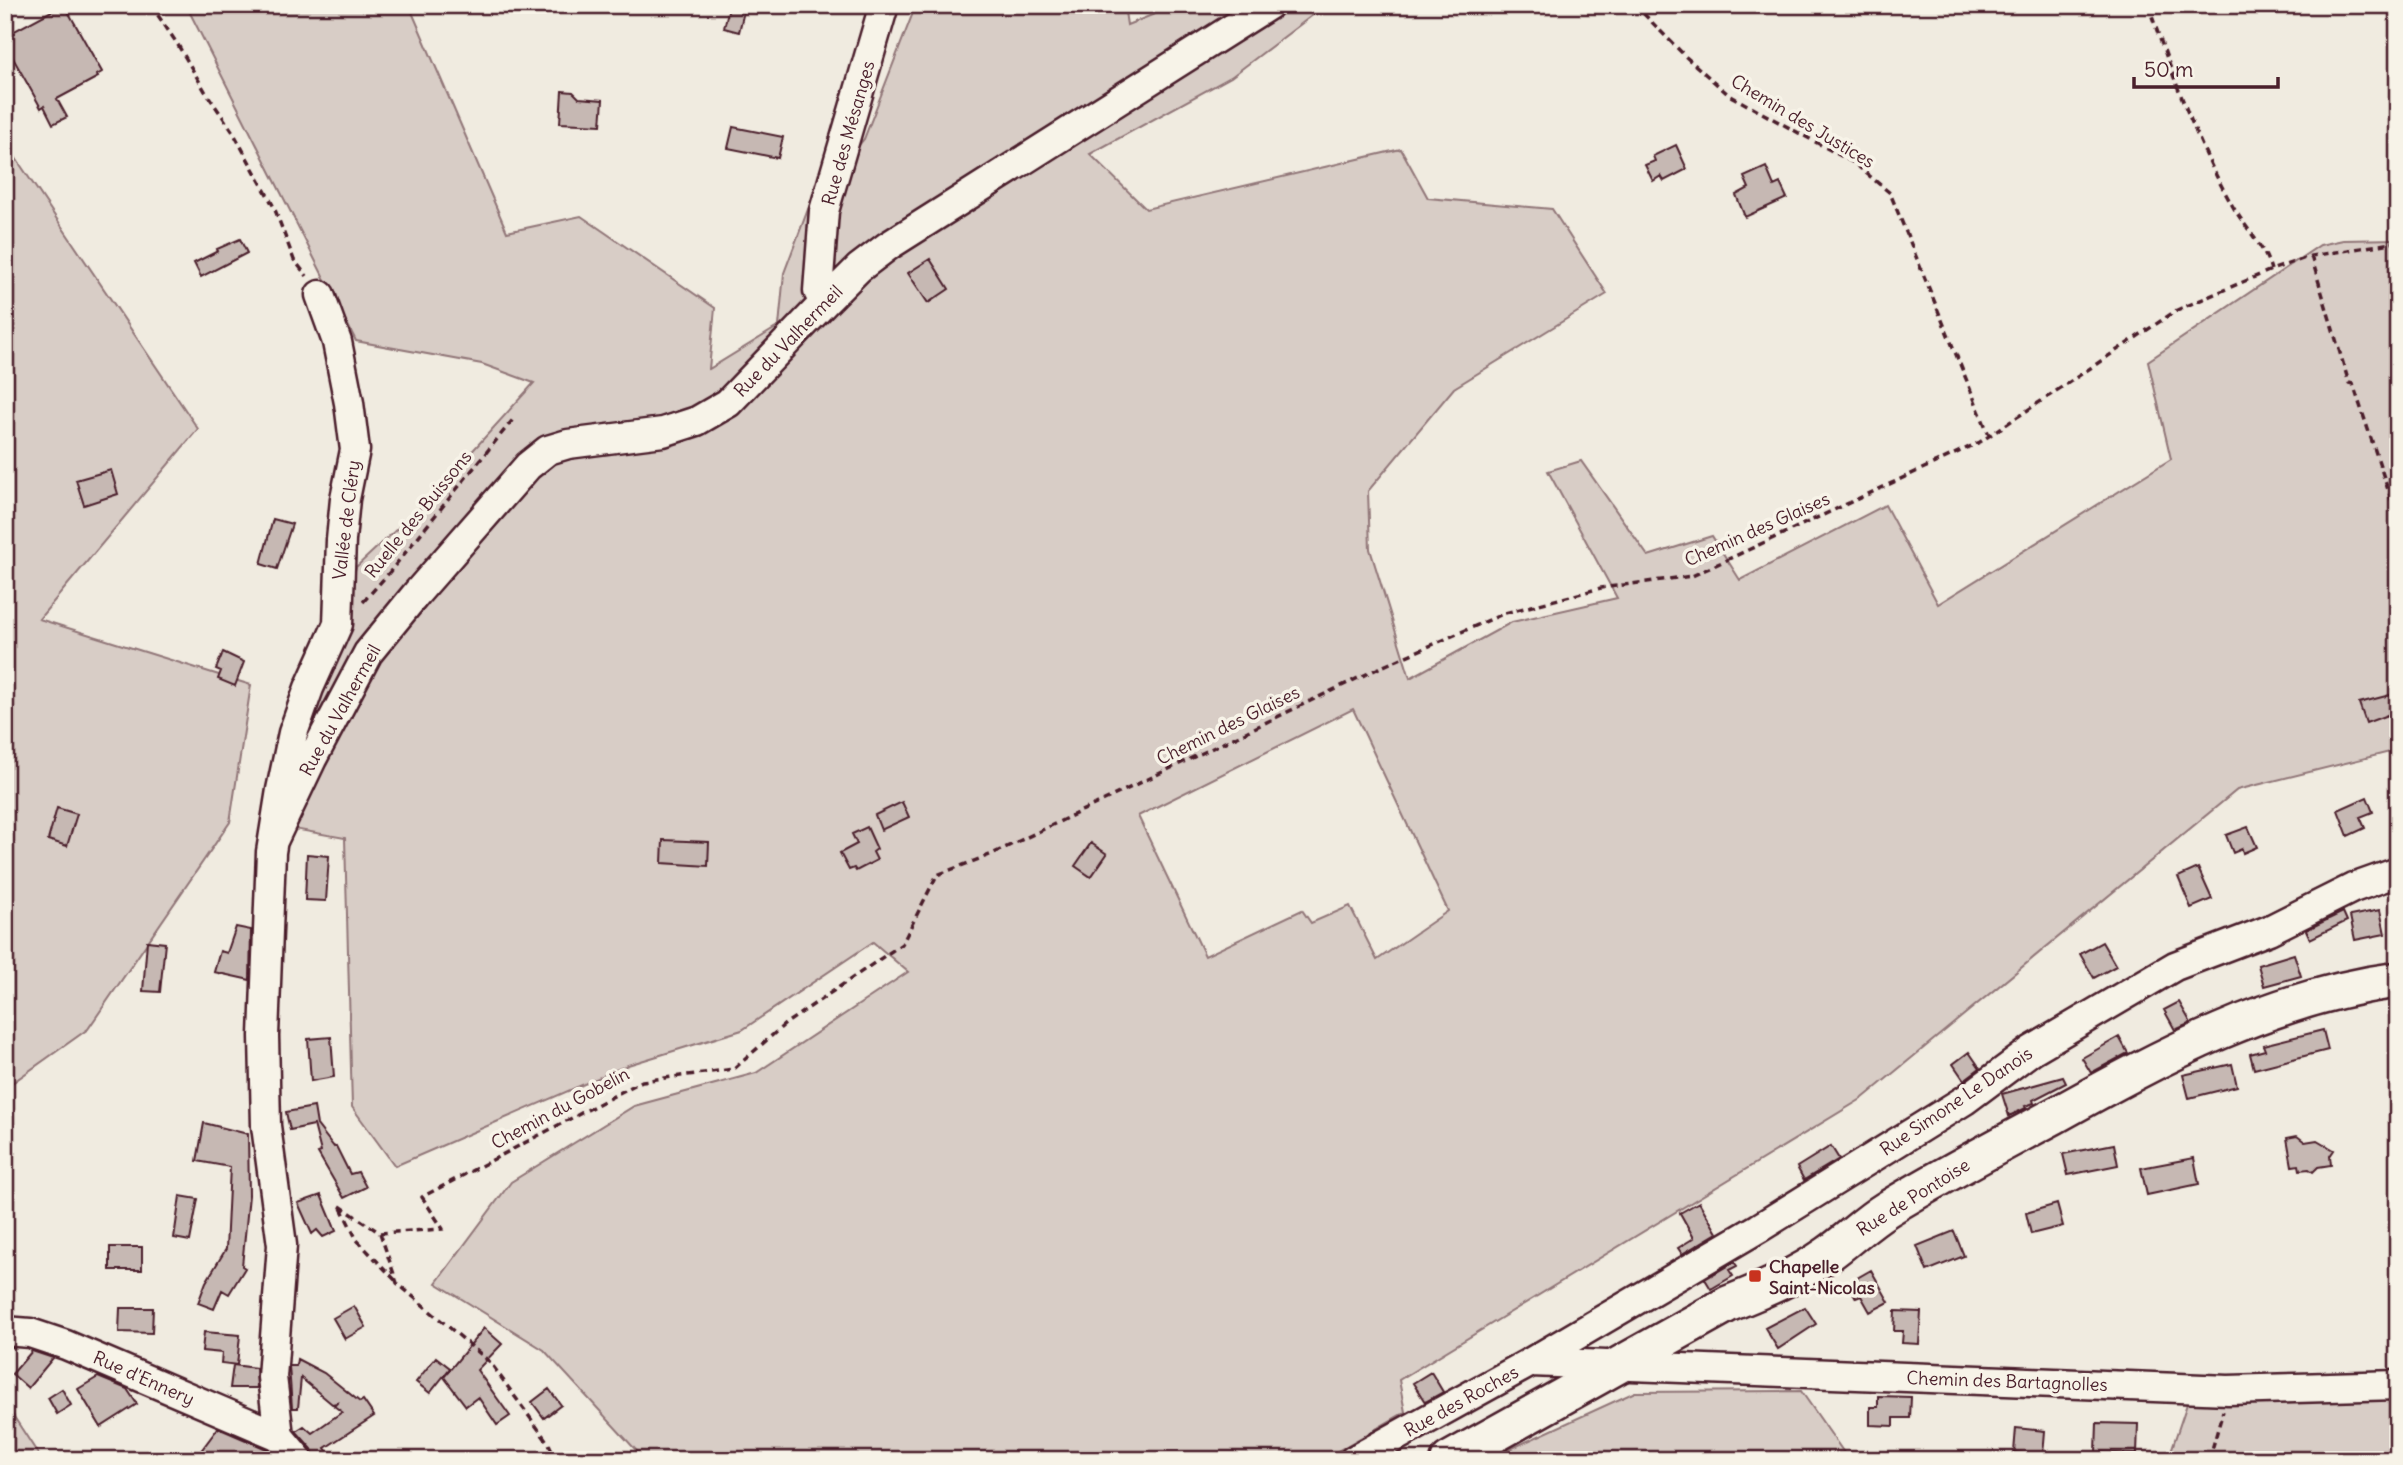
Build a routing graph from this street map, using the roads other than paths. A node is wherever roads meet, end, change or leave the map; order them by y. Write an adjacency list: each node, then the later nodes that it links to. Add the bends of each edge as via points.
1 (884, 5): 4 (street, Rue des Mésanges, via 824,211 818,291)
2 (1269, 5): 4 (street, Rue du Valhermeil, via 888,246)
3 (320, 295): 5 (street, Vallée de Cléry, via 337,342 355,450 345,499)
4 (824, 303): 6 (street, Rue du Valhermeil, via 728,403 697,421 663,432 568,444 548,450 528,466 368,653)
5 (338, 624): 6 (street, Rue du Valhermeil, via 293,733)
6 (273, 841): 13 (street, Rue du Valhermeil, via 264,1036 266,1126 282,1245 272,1377)
7 (2398, 873): 10 (street, Rue Simone Le Danois, via 2175,966 2032,1050 1965,1100 1759,1228)
8 (2398, 980): 11 (main road, Rue de Pontoise, via 2281,1008 2173,1051 1885,1211 1829,1254 1783,1281 1728,1304)
9 (5, 1331): 13 (street, Rue d'Ennery, via 30,1333 66,1345)
10 (1531, 1362): 11 (street, Rue des Roches); 15 (street, Rue des Roches)
11 (1616, 1366): 12 (street, Chemin des Bartagnolles, via 2228,1390); 16 (main road, Rue de Pontoise)
12 (2398, 1385)
13 (279, 1436): 14 (street)
14 (299, 1460)
15 (1354, 1460)
16 (1449, 1460)

